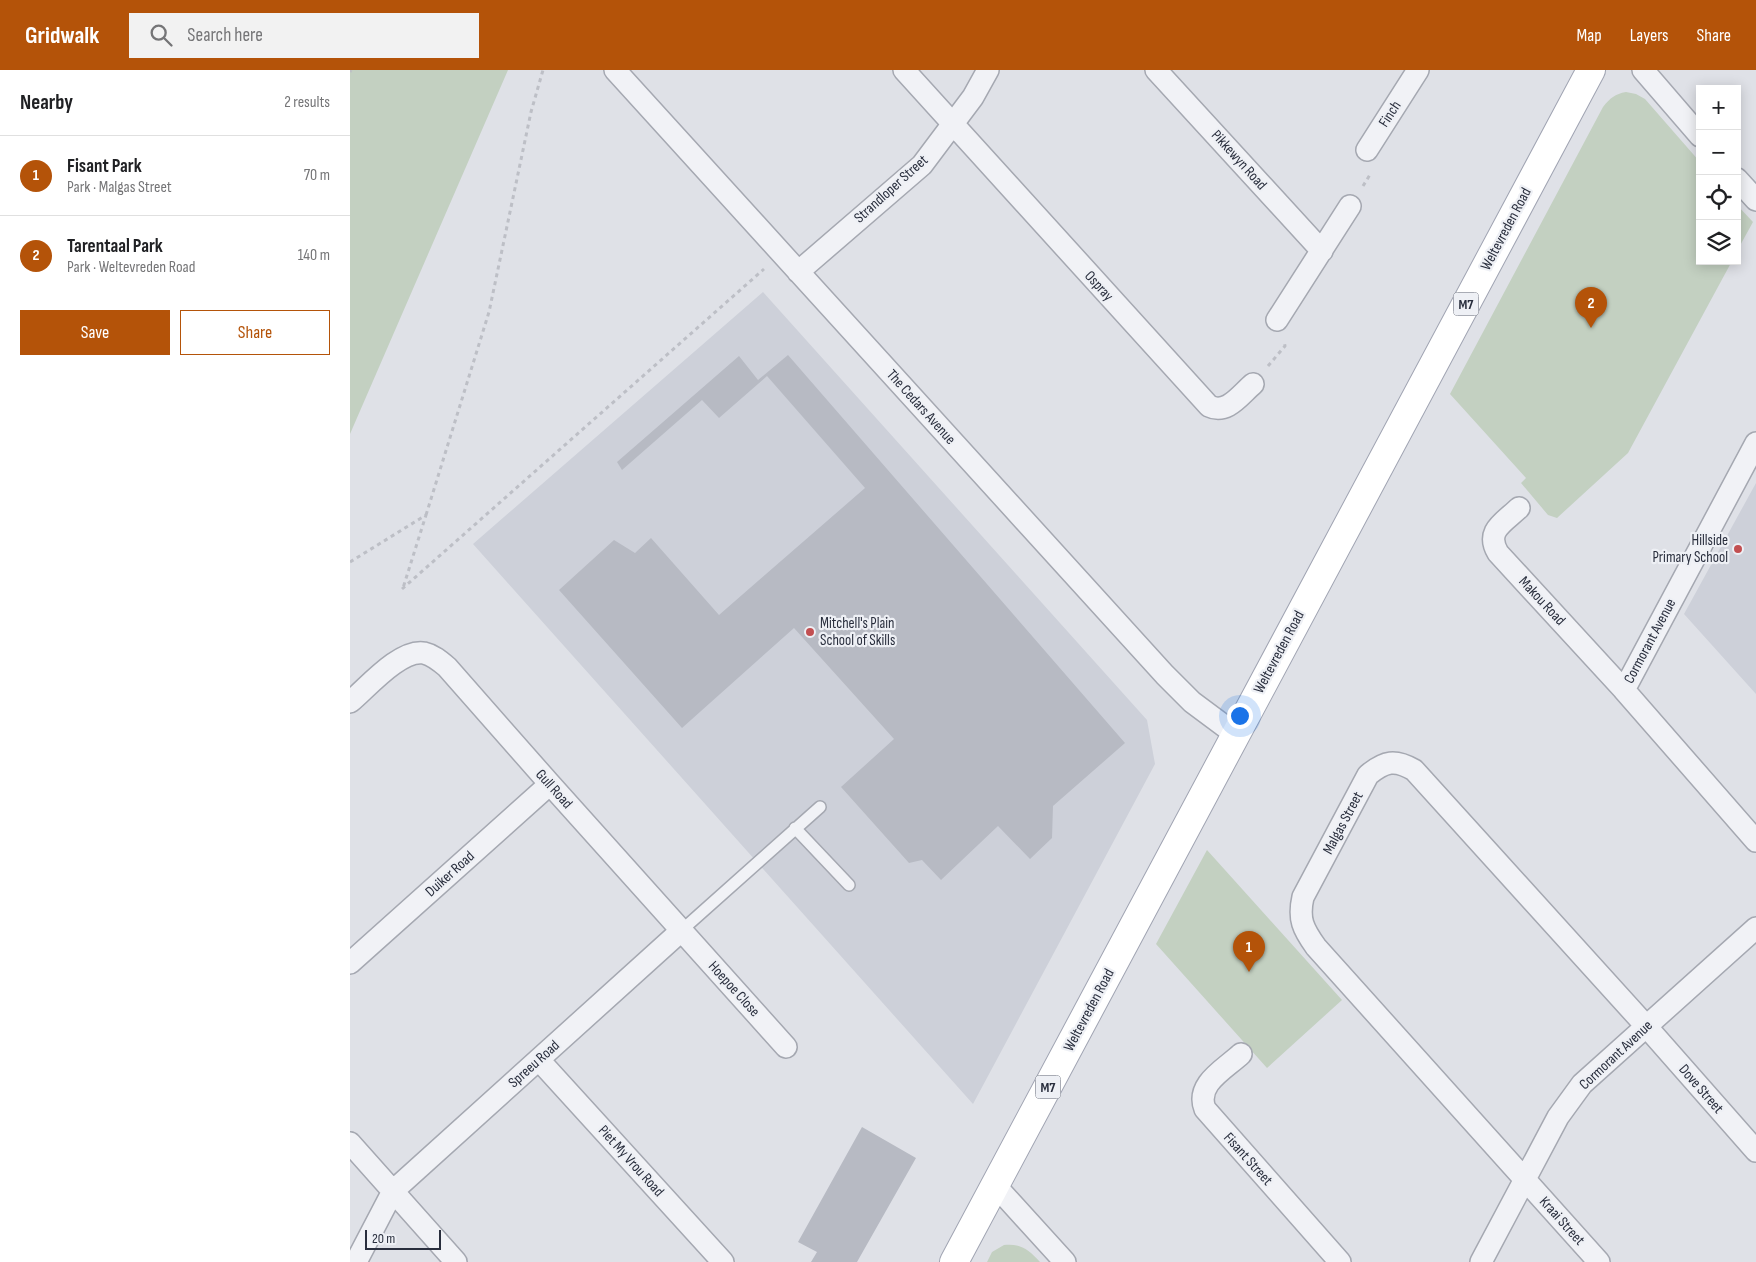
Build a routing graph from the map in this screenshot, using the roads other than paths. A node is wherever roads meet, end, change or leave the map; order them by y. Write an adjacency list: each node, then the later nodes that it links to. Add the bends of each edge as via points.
1 (615, 70): 15 (street, The Cedars Avenue)
2 (904, 70): 8 (street, Ospray)
3 (988, 70): 8 (street, Strandloper Street, via 974,97)
4 (1156, 70): 14 (street, Pikkewyn Road)
5 (1592, 70): 23 (main road, Weltevreden Road / M7)
6 (1642, 70): 9 (street)
7 (1412, 73): 10 (street, Finch)
8 (953, 125): 15 (street, Strandloper Street, via 922,165); 17 (street, Ospray, via 1209,406 1226,408)
9 (1696, 131)
10 (1367, 150)
11 (1741, 183): 12 (street)
12 (1756, 200)
13 (1350, 206): 14 (street)
14 (1322, 251): 16 (street)
15 (798, 272): 23 (street, The Cedars Avenue, via 1165,675 1192,702)
16 (1277, 320)
17 (1253, 384)
18 (1756, 443): 19 (street, Cormorant Avenue)
19 (1750, 468): 21 (street, Cormorant Avenue)
20 (1519, 508): 21 (street, Makou Road, via 1493,536 1496,549)
21 (1624, 690): 27 (street, Cormorant Avenue)
22 (350, 702): 24 (street, Gull Road, via 401,658 424,653 437,658)
23 (1236, 734): 39 (main road, Weltevreden Road / M7)
24 (550, 784): 30 (street, Gull Road); 31 (street, Duiker Road)
25 (820, 807): 26 (lane, Spreeu Road)
26 (795, 828): 28 (lane); 30 (lane, Spreeu Road)
27 (1756, 840)
28 (849, 885)
29 (1756, 928): 32 (street, Cormorant Avenue)
30 (682, 930): 33 (street, Hoepoe Close); 35 (street, Spreeu Road)
31 (350, 963)
32 (1646, 1026): 37 (street, Dove Street); 38 (street, Cormorant Avenue, via 1582,1084 1569,1100); 38 (street, Malgas Street, via 1414,770 1390,762 1368,776 1303,897 1300,912 1305,932)
33 (786, 1047)
34 (1241, 1054): 46 (street, Fisant Street, via 1208,1082 1202,1096 1204,1109)
35 (539, 1060): 40 (street, Spreeu Road); 43 (street, Piet My Vrou Road)
36 (350, 1143): 40 (street)
37 (1756, 1151)
38 (1525, 1180): 47 (street, Cormorant Avenue); 48 (street, Kraai Street)
39 (995, 1185): 44 (main road, Weltevreden Road / M7); 45 (street)
40 (393, 1192): 41 (street, Spreeu Road); 42 (street)
41 (356, 1262)
42 (456, 1262)
43 (722, 1262)
44 (954, 1262)
45 (1065, 1262)
46 (1340, 1262)
47 (1481, 1262)
48 (1599, 1262)

